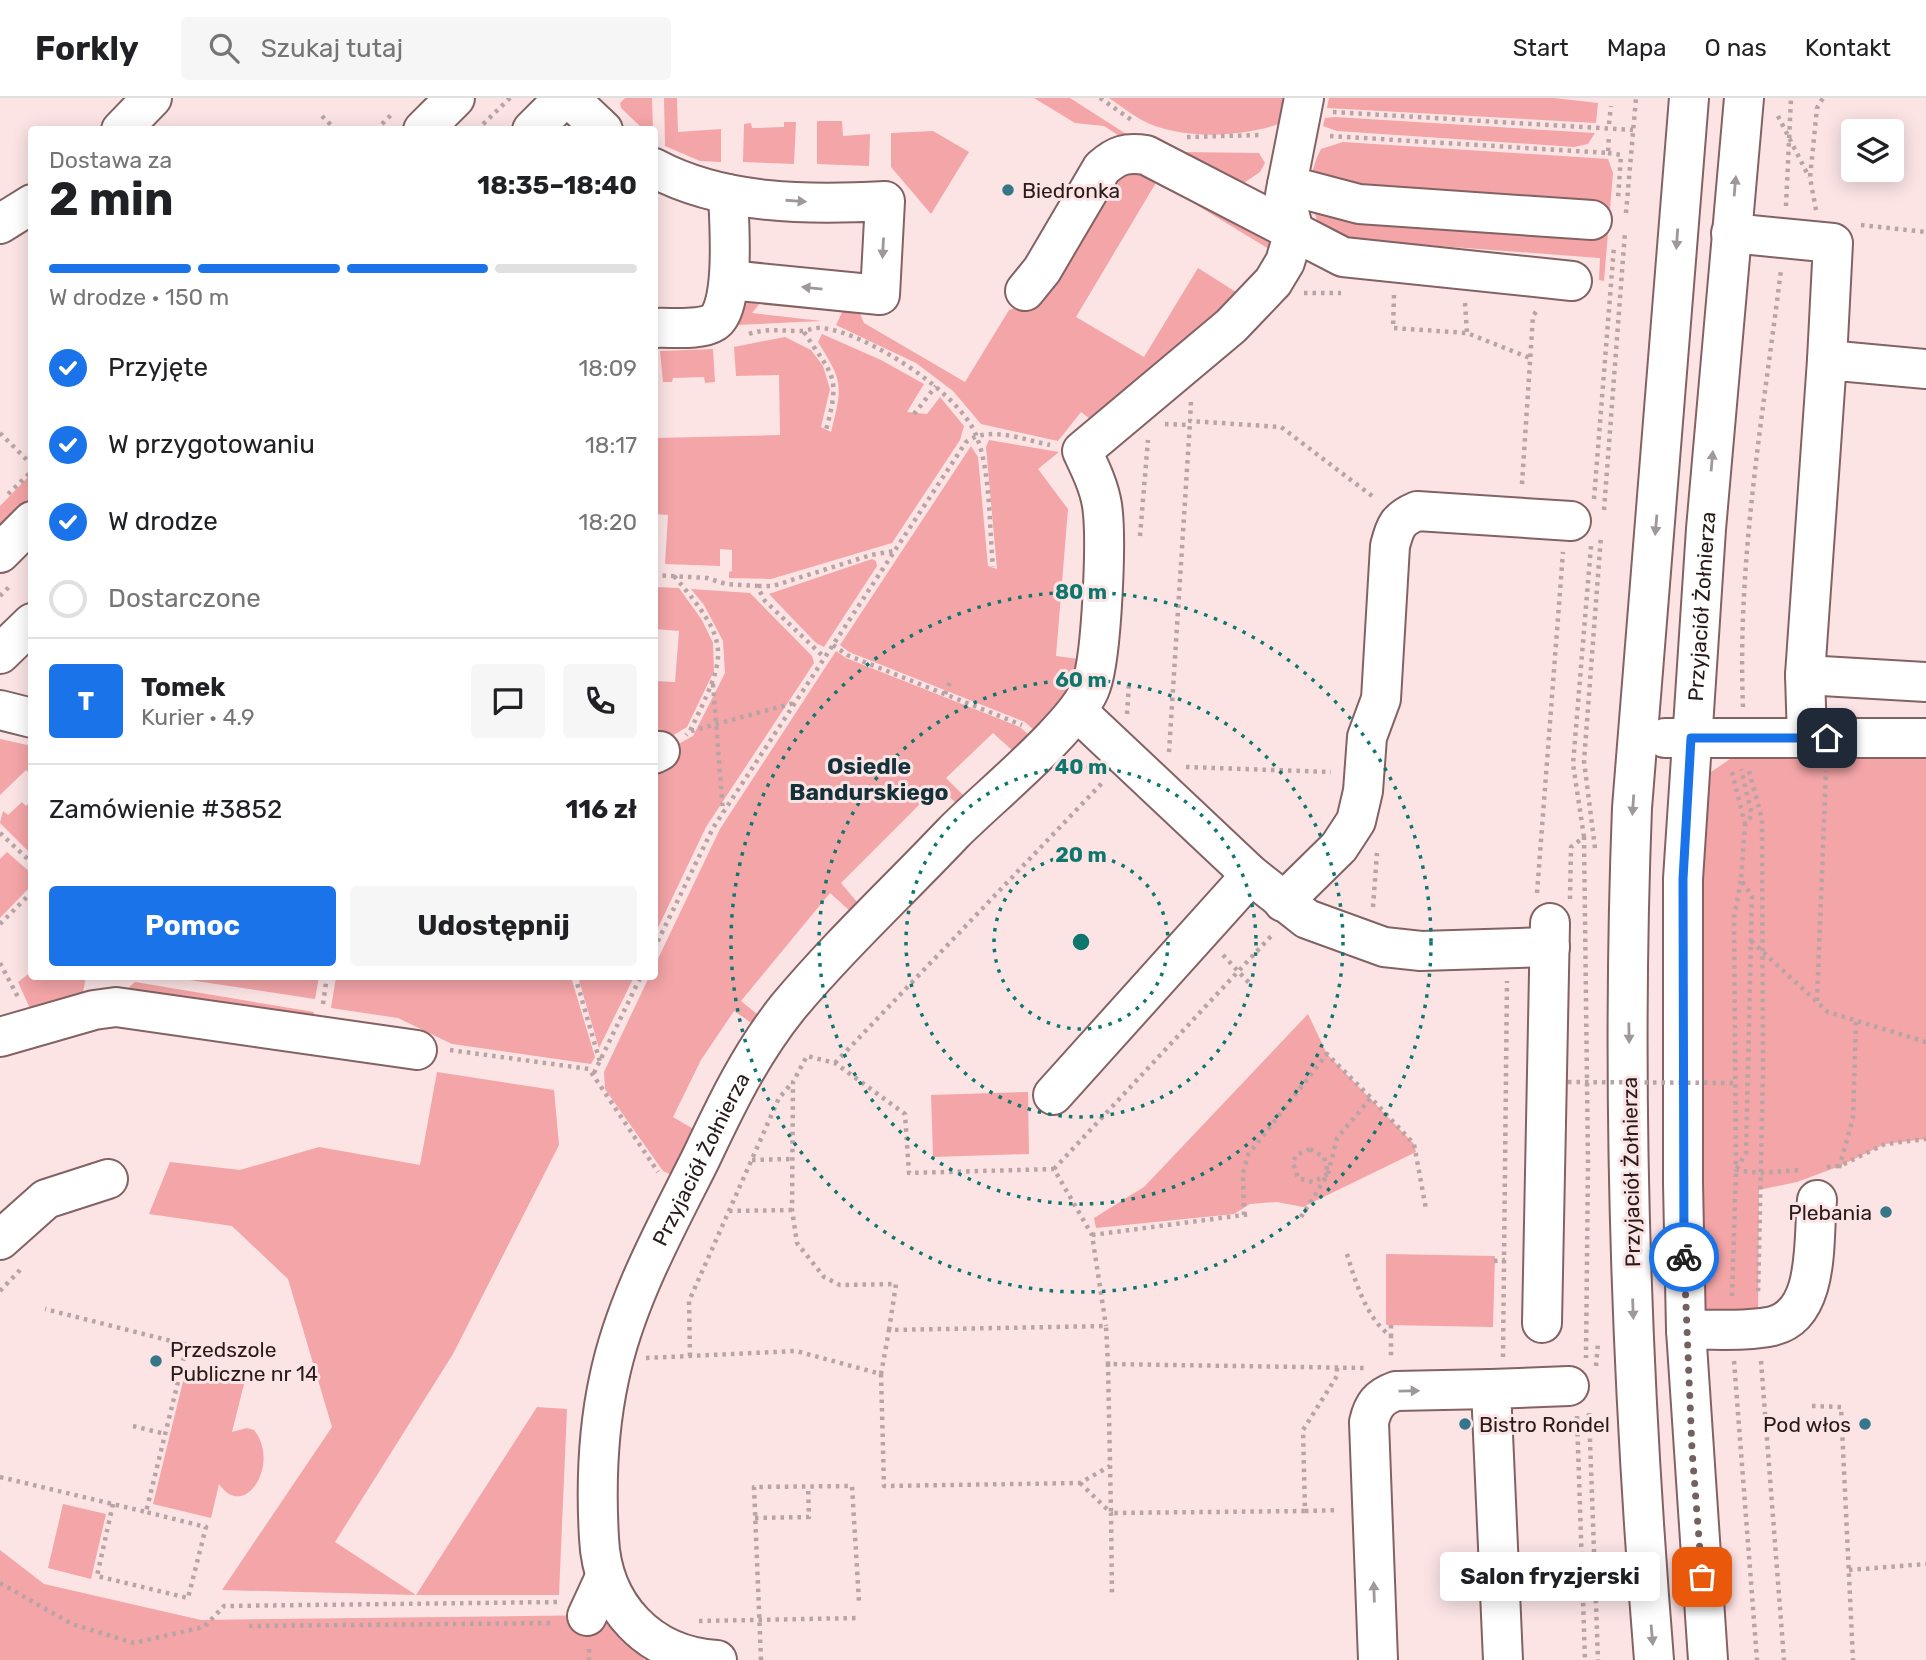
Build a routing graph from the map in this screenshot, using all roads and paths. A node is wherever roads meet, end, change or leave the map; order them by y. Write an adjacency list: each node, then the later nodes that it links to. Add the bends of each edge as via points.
1 (152, 98): 16 (street)
2 (455, 98): 18 (street)
3 (510, 98): 19 (path)
4 (566, 98): 20 (street); 21 (street)
5 (1100, 98): 22 (path)
6 (1636, 98): 11 (path, via 1633,130)
7 (1689, 98): 96 (street, Przyjaciół Żołnierza, one-way to 96)
8 (1744, 98): 40 (street, Przyjaciół Żołnierza, one-way to 8)
9 (1791, 98): 27 (path)
10 (1823, 98): 30 (path, via 1817,108)
11 (1317, 105): 31 (street)
12 (1611, 106): 15 (path)
13 (322, 116): 17 (path)
14 (1778, 116): 27 (path)
15 (1609, 124)
16 (125, 126)
17 (332, 126)
18 (427, 126)
19 (481, 126)
20 (536, 126)
21 (598, 126)
22 (1140, 126)
23 (1609, 134): 28 (path)
24 (1266, 135): 26 (path)
25 (1316, 135): 28 (path)
26 (1177, 138)
27 (1789, 138): 30 (path); 41 (path)
28 (1608, 153): 35 (path, via 1621,155)
29 (658, 168): 32 (street)
30 (1810, 178): 33 (path)
31 (1287, 185): 35 (street, via 1359,204); 38 (street)
32 (729, 194): 42 (street); 42 (street, one-way to 42, via 806,202 885,201 880,295)
33 (1814, 200): 37 (path); 37 (path)
34 (28, 206): 36 (street)
35 (1608, 222): 73 (path)
36 (0, 224)
37 (1834, 224): 39 (path); 41 (street); 56 (street)
38 (1294, 232): 43 (street, via 1328,252 1359,261); 44 (street, via 1146,155 1116,155 1102,168); 67 (street, via 1285,262 1261,298)
39 (1926, 232)
40 (1731, 233): 41 (street); 97 (street, Przyjaciół Żołnierza, one-way to 40)
41 (1784, 239): 103 (path, via 1756,450 1740,644)
42 (729, 280): 51 (street, via 717,321)
43 (1559, 280): 55 (path, via 1533,316)
44 (1025, 291)
45 (1294, 293): 46 (path)
46 (1344, 293)
47 (1382, 293): 48 (path)
48 (1394, 293): 49 (path); 53 (path, via 1393,328)
49 (1406, 294)
50 (1453, 300): 53 (path, via 1465,301)
51 (658, 328)
52 (804, 332): 54 (path, via 774,330); 58 (path, via 822,328 845,335); 63 (path, via 835,383)
53 (1467, 333): 55 (path)
54 (743, 338)
55 (1530, 358): 72 (path)
56 (1827, 360): 57 (street); 86 (street)
57 (1926, 369)
58 (936, 386): 60 (path); 65 (path, via 959,406)
59 (1191, 396): 61 (path)
60 (914, 414)
61 (1190, 423): 62 (path); 71 (path, via 1281,427); 104 (path)
62 (1162, 424)
63 (826, 430)
64 (0, 433): 68 (path)
65 (976, 434): 67 (path); 75 (path, via 966,442); 77 (path)
66 (1148, 437): 74 (path)
67 (1082, 451): 93 (street, Przyjaciół Żołnierza, via 1097,484 1104,522 1097,657 1091,686)
68 (28, 461)
69 (28, 482): 70 (path)
70 (17, 511): 76 (street)
71 (1401, 518): 72 (street, via 1417,511); 106 (street, via 1390,546 1381,699 1367,737)
72 (1520, 519): 73 (street)
73 (1585, 522): 111 (path, via 1573,764)
74 (1139, 547)
75 (895, 550): 80 (path, via 773,586); 82 (path)
76 (0, 553)
77 (993, 568)
78 (658, 575): 79 (path)
79 (674, 576): 80 (path); 89 (path, via 700,607 718,642 719,668)
80 (757, 586): 84 (path, via 765,601)
81 (28, 627): 83 (street)
82 (833, 645): 84 (path); 90 (path, via 847,655)
83 (0, 654)
84 (825, 658): 91 (path)
85 (1130, 671): 100 (path)
86 (1805, 675): 88 (street); 98 (street)
87 (951, 680): 90 (path)
88 (1926, 682)
89 (713, 683): 95 (path); 101 (path)
90 (945, 694): 102 (path, via 1022,725)
91 (795, 703): 95 (path); 108 (path)
92 (0, 710): 94 (street)
93 (1078, 712): 100 (street); 102 (street, Przyjaciół Żołnierza)
94 (28, 717)
95 (716, 724): 101 (path); 108 (path)
96 (1639, 737): 97 (street); 208 (street, Przyjaciół Żołnierza, one-way to 208, via 1630,876 1632,1283 1637,1449)
97 (1691, 738): 103 (street); 169 (street, Przyjaciół Żołnierza, via 1683,879)
98 (1817, 738): 99 (street); 103 (street); 127 (path)
99 (1926, 738)
100 (1137, 744): 104 (path); 113 (street); 133 (path)
101 (668, 745)
102 (1043, 745): 148 (street, Przyjaciół Żołnierza, via 789,1006 738,1082)
103 (1738, 755): 109 (path); 121 (path, via 1746,757 1762,819)
104 (1169, 756): 105 (path)
105 (1175, 761)
106 (1365, 773): 107 (path, via 1182,766); 116 (street, via 1356,821)
107 (1184, 776)
108 (723, 812): 119 (path)
109 (1745, 825)
110 (0, 833): 112 (path)
111 (1584, 837): 118 (path, via 1571,847); 156 (path)
112 (28, 859)
113 (1251, 875): 116 (street); 138 (street)
114 (1741, 880): 137 (path, via 1734,917)
115 (28, 896): 117 (path)
116 (1289, 906): 118 (street, via 1347,936 1421,951); 123 (path)
117 (0, 924)
118 (1556, 926): 165 (street, via 1546,985)
119 (658, 941)
120 (1751, 941): 121 (path)
121 (1763, 952): 127 (path); 145 (path)
122 (1227, 960): 123 (path)
123 (1238, 971): 126 (path); 144 (path)
124 (576, 980): 132 (path)
125 (639, 980): 132 (path)
126 (1252, 986)
127 (1817, 1001): 128 (path, via 1829,1012)
128 (1856, 1021): 130 (path); 143 (path, via 1853,1118)
129 (0, 1037): 131 (street, via 116,1007)
130 (1926, 1042)
131 (417, 1051): 134 (path, via 453,1051)
132 (600, 1062): 134 (path)
133 (835, 1063): 135 (path, via 807,1056); 144 (path, via 905,1114 909,1173)
134 (594, 1073): 148 (path, via 601,1091 661,1175)
135 (793, 1082): 141 (path); 142 (path, via 779,1098)
136 (1568, 1082): 137 (path, bridge)
137 (1733, 1083): 145 (path, via 1736,1170)
138 (1053, 1095)
139 (1371, 1098): 146 (path, via 1337,1138); 150 (path, via 1414,1144); 154 (path, via 1327,1054 1248,1155 1243,1173)
140 (1926, 1139): 143 (path, via 1885,1144)
141 (792, 1159): 142 (path); 151 (path)
142 (752, 1160): 152 (path)
143 (1840, 1166): 145 (path)
144 (1054, 1169): 158 (path)
145 (1760, 1173): 171 (path)
146 (1328, 1174): 146 (path, via 1305,1182 1293,1171 1296,1155 1310,1149 1324,1157); 155 (path)
147 (108, 1179): 159 (street, via 46,1199)
148 (687, 1186): 173 (street, Przyjaciół Żołnierza, via 632,1306)
149 (1817, 1200): 171 (street, via 1803,1302 1786,1321)
150 (1426, 1209)
151 (792, 1210): 152 (path); 168 (path, via 797,1243 824,1276 839,1285 896,1284)
152 (729, 1211): 172 (path, via 690,1301)
153 (1251, 1214): 154 (path)
154 (1244, 1216): 158 (path)
155 (1301, 1217)
156 (1588, 1220): 157 (path); 179 (path, via 1588,1356)
157 (1576, 1221)
158 (1092, 1235): 167 (path)
159 (12, 1253): 163 (path)
160 (1347, 1254): 170 (path, via 1381,1330)
161 (1505, 1260): 162 (path)
162 (1494, 1261)
163 (0, 1291)
164 (45, 1308): 183 (path, via 187,1345)
165 (1542, 1323)
166 (1391, 1325): 170 (path)
167 (1106, 1326): 168 (path); 174 (path)
168 (889, 1330): 178 (path)
169 (1686, 1330): 171 (street); 209 (street, Przyjaciół Żołnierza)
170 (1391, 1336): 177 (path)
171 (1745, 1339): 210 (path); 211 (path)
172 (690, 1356): 173 (path); 178 (path, via 796,1352)
173 (614, 1360): 199 (street, Przyjaciół Żołnierza, via 602,1422 599,1552)
174 (1108, 1364): 175 (path); 184 (path)
175 (1337, 1368): 176 (path); 190 (path, via 1337,1376 1303,1430)
176 (1352, 1368)
177 (1391, 1368)
178 (880, 1374): 186 (path, via 884,1486)
179 (1576, 1384): 180 (street); 207 (path)
180 (1491, 1389): 205 (street, one-way to 180, via 1372,1408 1396,1391); 206 (street)
181 (1812, 1406): 195 (path, via 1841,1407)
182 (133, 1426): 183 (path)
183 (165, 1434): 191 (path)
184 (1110, 1466): 186 (path); 192 (path)
185 (0, 1477): 188 (path)
186 (1080, 1482): 192 (path)
187 (808, 1486): 193 (path, via 809,1517); 193 (path, via 754,1487); 198 (path, via 852,1486)
188 (113, 1504): 191 (path); 191 (path, via 97,1576 188,1598 206,1527)
189 (1341, 1510): 190 (path)
190 (1305, 1511): 192 (path)
191 (146, 1512)
192 (1111, 1513): 197 (path)
193 (755, 1518): 200 (path)
194 (1926, 1564): 195 (path)
195 (1849, 1570): 212 (path)
196 (0, 1583): 199 (path, via 72,1624 134,1643 204,1627 224,1606)
197 (1112, 1595)
198 (859, 1602)
199 (587, 1605): 202 (path); 203 (street, Przyjaciół Żołnierza, via 614,1600 631,1624)
200 (759, 1618): 201 (path); 203 (path, via 680,1622); 204 (path)
201 (859, 1618)
202 (249, 1626)
203 (699, 1657)
204 (761, 1660)
205 (1378, 1660)
206 (1503, 1660)
207 (1585, 1660)
208 (1654, 1660)
209 (1708, 1660)
210 (1757, 1660)
211 (1784, 1660)
212 (1853, 1660)

